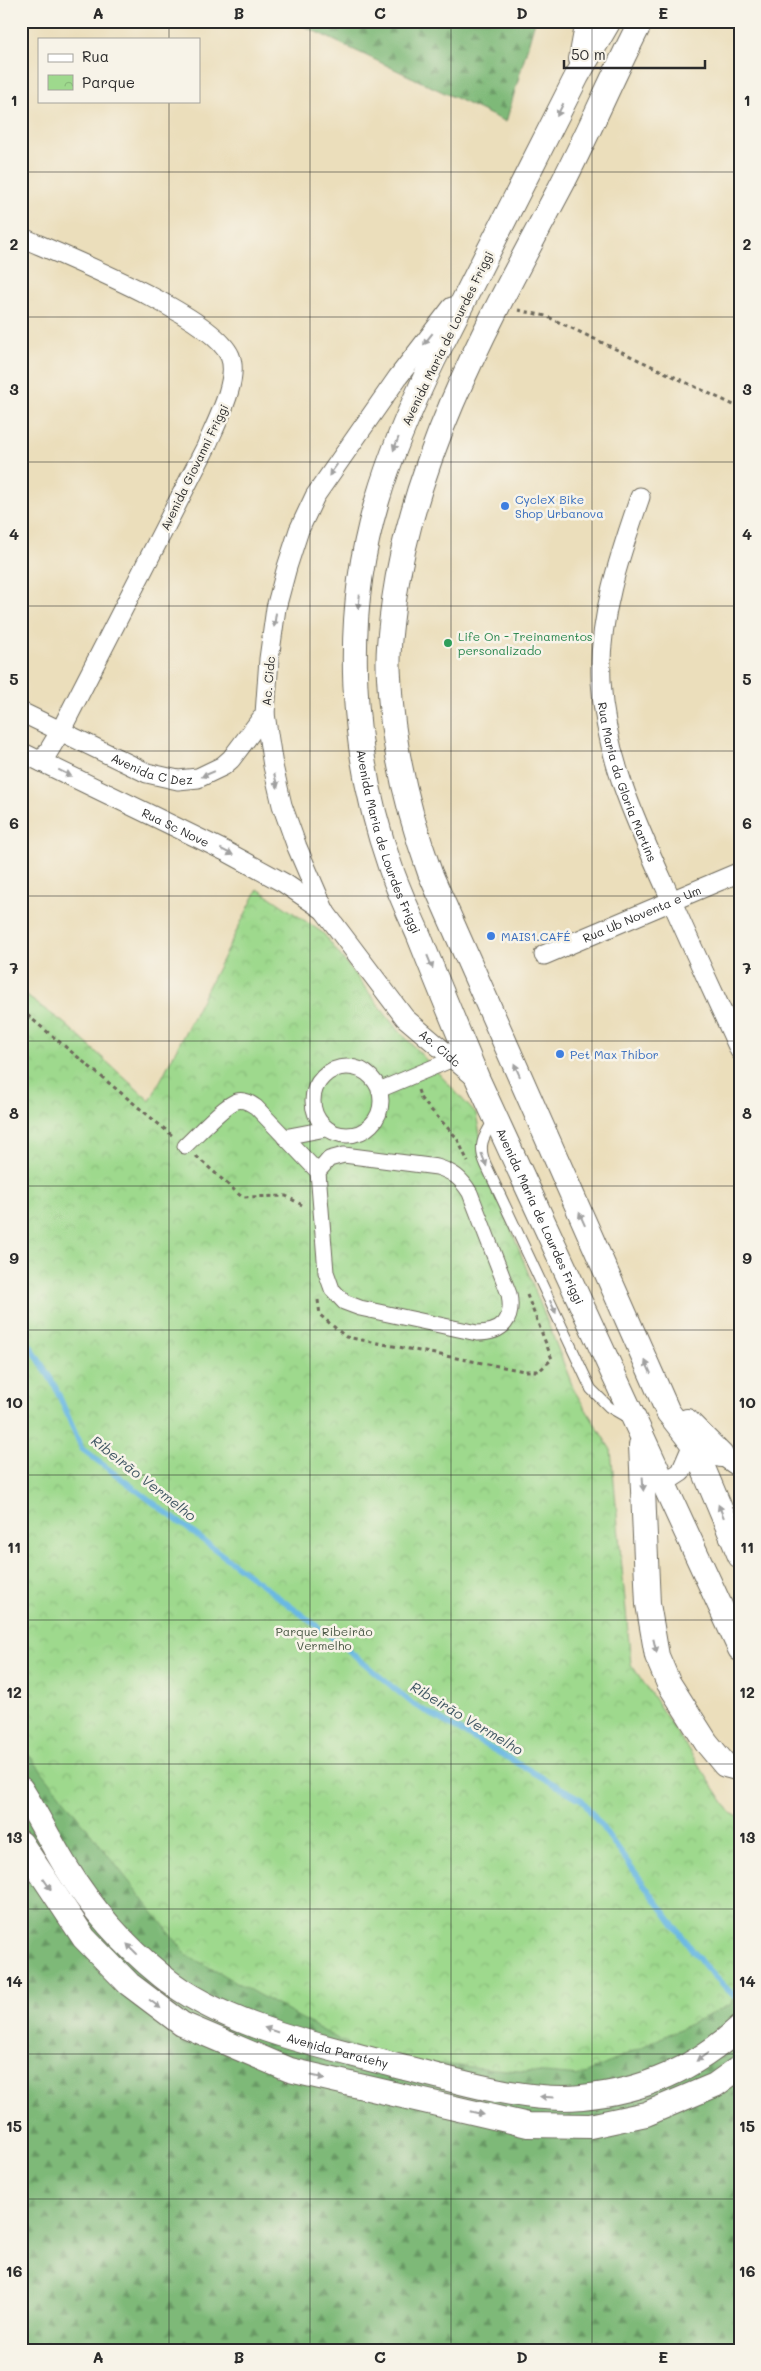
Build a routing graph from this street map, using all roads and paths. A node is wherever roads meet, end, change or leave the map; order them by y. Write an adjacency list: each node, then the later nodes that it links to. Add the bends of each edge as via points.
1 (588, 21): 4 (street)
2 (609, 21): 4 (street, Avenida Maria de Lourdes Friggi)
3 (640, 21): 7 (street, Avenida Maria de Lourdes Friggi, via 578,155)
4 (577, 76): 6 (street, Avenida Maria de Lourdes Friggi, one-way to 6)
5 (21, 237): 12 (street, Avenida Giovanni Friggi, via 169,305 220,340 230,358 231,375 226,399 206,447)
6 (479, 272): 11 (street, Ac. Cidc, one-way to 11, via 398,377 307,512 286,567 276,608); 23 (street, Avenida Maria de Lourdes Friggi, one-way to 23, via 411,407 376,502 362,566 355,682 363,757 390,867)
7 (498, 306): 8 (path, via 546,316); 35 (street, Avenida Maria de Lourdes Friggi, one-way to 7, via 430,873 406,803 395,745 388,676 390,626 399,564 430,457)
8 (740, 408)
9 (640, 497): 16 (street, Rua Maria da Gloria Martins, via 612,584 601,680 609,739 618,774)
10 (21, 712): 12 (street, Avenida C Dez)
11 (265, 714): 12 (street, Avenida C Dez, one-way to 12, via 232,759 216,771 189,779 168,779 147,773); 17 (street, Ac. Cidc, one-way to 17, via 282,805)
12 (60, 732): 14 (street, Avenida Giovanni Friggi)
13 (21, 752): 14 (street, Rua Sc Nove)
14 (42, 762): 17 (street, Rua Sc Nove, one-way to 17, via 235,856 284,883)
15 (740, 872): 16 (street, Rua Ub Noventa e Um)
16 (672, 902): 18 (street, Rua Ub Noventa e Um); 20 (street, Rua Maria da Gloria Martins)
17 (325, 912): 21 (street, Ac. Cidc, via 405,1018)
18 (544, 955)
19 (21, 1010): 28 (path)
20 (740, 1051)
21 (453, 1059): 22 (street); 23 (street, Ac. Cidc)
22 (415, 1073): 24 (street); 30 (path, via 421,1099 457,1138)
23 (478, 1080): 36 (street, Avenida Maria de Lourdes Friggi)
24 (379, 1090): 25 (street, via 374,1081 359,1069 330,1071 313,1094 315,1113); 26 (street, via 380,1109 371,1126 363,1132)
25 (326, 1129): 26 (street); 27 (street)
26 (344, 1136): 29 (street)
27 (284, 1137): 28 (street, via 256,1106 247,1101 237,1101); 31 (street)
28 (185, 1146): 32 (path, via 242,1197 286,1196 302,1203)
29 (344, 1155): 31 (street, via 329,1159); 31 (street, via 437,1167 462,1180 509,1294 511,1307 508,1319 500,1328 489,1333 477,1333 344,1302 332,1289 326,1272)
30 (470, 1164)
31 (318, 1172)
32 (303, 1212)
33 (524, 1288): 34 (path, via 552,1359 539,1371 524,1371 346,1337 320,1315)
34 (317, 1296)
35 (668, 1412): 37 (street, Avenida Maria de Lourdes Friggi); 38 (street, via 689,1422)
36 (637, 1429): 39 (street, Avenida Maria de Lourdes Friggi); 42 (street, one-way to 42, via 648,1604 657,1656 686,1714)
37 (693, 1444): 38 (street, via 703,1460); 39 (street, via 681,1472); 40 (street, Avenida Maria de Lourdes Friggi, one-way to 37)
38 (731, 1461)
39 (664, 1483): 41 (street, Avenida Maria de Lourdes Friggi)
40 (740, 1556)
41 (740, 1649)
42 (735, 1771)
43 (21, 1788): 45 (street, Avenida Paratehy, one-way to 43, via 685,2068 644,2085 582,2097 546,2098 469,2084 299,2040 238,2019 191,1996 134,1951 102,1918 66,1868)
44 (21, 1843): 46 (street, one-way to 46, via 84,1938 129,1984 182,2024 290,2070 528,2125 590,2126 646,2114 715,2085)
45 (740, 2027)
46 (740, 2067)

